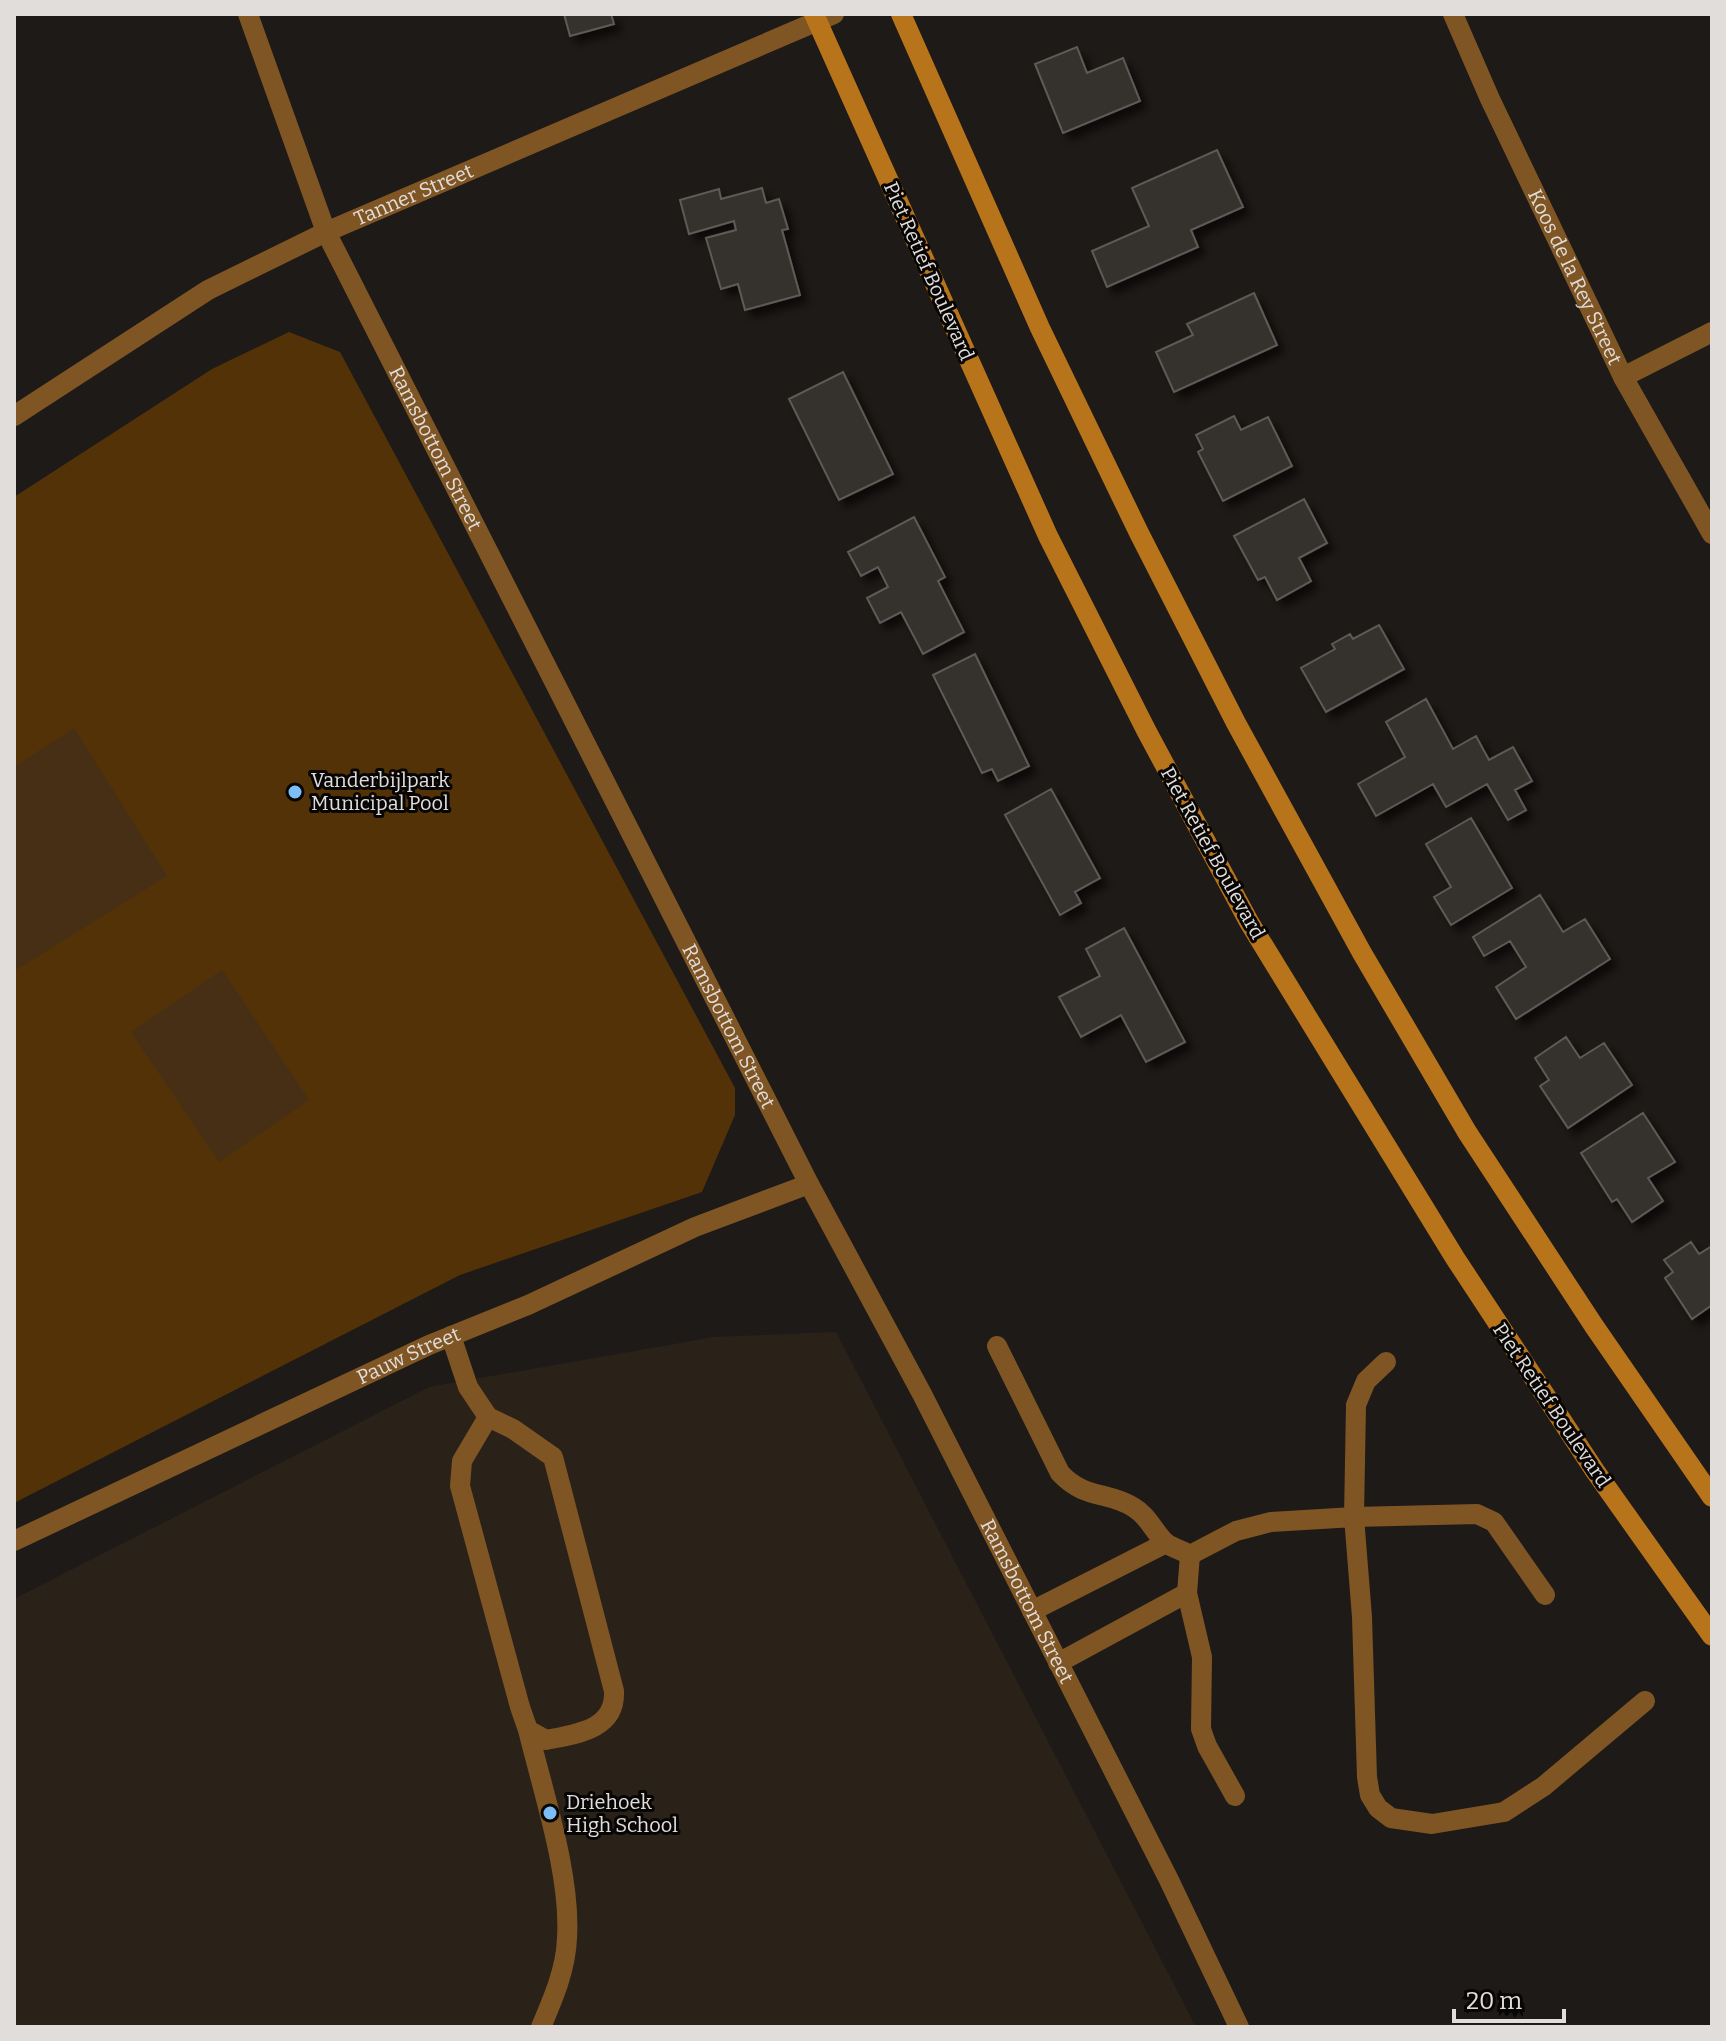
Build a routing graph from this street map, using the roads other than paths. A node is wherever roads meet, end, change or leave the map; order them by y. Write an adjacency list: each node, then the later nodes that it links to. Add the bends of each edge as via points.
1 (248, 14): 5 (street, Ramsbottom Street)
2 (901, 14): 15 (street, via 1040,328 1236,723 1467,1132)
3 (1453, 14): 7 (street, Koos de la Rey Street)
4 (822, 16): 5 (street, Tanner Street); 23 (street, Piet Retief Boulevard, via 1048,536 1249,922 1455,1258)
5 (326, 232): 8 (street, Tanner Street, via 208,290); 10 (street, Ramsbottom Street)
6 (1712, 332): 7 (street)
7 (1623, 377): 9 (street, Koos de la Rey Street)
8 (14, 416)
9 (1712, 534)
10 (809, 1184): 11 (street, Pauw Street, via 695,1227); 22 (street, Ramsbottom Street)
11 (451, 1336): 14 (street, via 468,1387); 17 (street, Pauw Street)
12 (997, 1346): 18 (street, via 1060,1473 1091,1494 1130,1504)
13 (1386, 1362): 16 (street, via 1366,1381 1356,1405)
14 (488, 1417): 26 (street, via 462,1461 460,1486); 26 (street, via 553,1457 614,1691 609,1716 585,1732 546,1740)
15 (1712, 1497)
16 (1354, 1517): 19 (street, via 1271,1522 1236,1531); 21 (street, via 1487,1517); 25 (street, via 1367,1777 1370,1795 1391,1818 1432,1824 1504,1812 1544,1786)
17 (14, 1541)
18 (1166, 1543): 19 (street); 22 (street)
19 (1190, 1555): 20 (street)
20 (1187, 1593): 24 (street); 27 (street, via 1202,1657 1201,1729)
21 (1545, 1595)
22 (1032, 1611): 24 (street, Ramsbottom Street)
23 (1712, 1636)
24 (1058, 1663): 29 (street, Ramsbottom Street)
25 (1645, 1701)
26 (528, 1730): 28 (street, via 565,1886 567,1926 557,1991)
27 (1235, 1796)
28 (541, 2027)
29 (1239, 2027)

